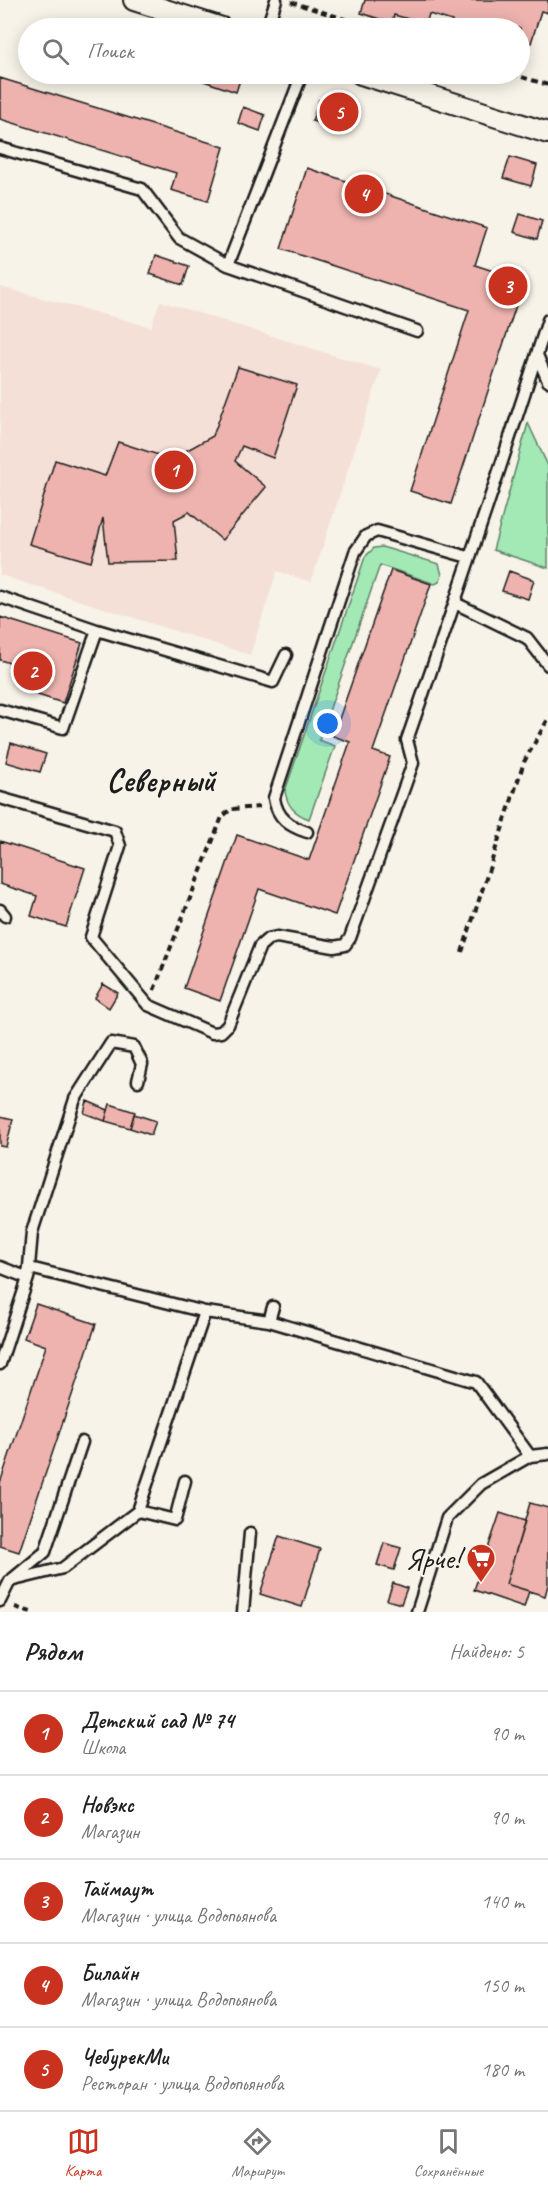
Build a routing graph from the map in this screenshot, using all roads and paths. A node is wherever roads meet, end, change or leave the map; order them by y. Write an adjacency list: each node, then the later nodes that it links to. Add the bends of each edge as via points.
1 (134, 0): 4 (street)
2 (276, 0): 5 (lane)
3 (285, 0): 6 (path)
4 (191, 18)
5 (270, 18)
6 (342, 18)
7 (530, 79): 10 (path)
8 (298, 84): 13 (lane)
9 (392, 84): 11 (street)
10 (548, 85)
11 (548, 134)
12 (0, 148): 13 (lane, via 142,189 179,238)
13 (228, 265): 15 (lane)
14 (548, 320): 16 (lane)
15 (417, 331)
16 (537, 355): 17 (lane); 18 (lane)
17 (548, 381)
18 (468, 557): 20 (lane); 27 (lane, via 377,531 366,536 355,552 274,798)
19 (0, 597): 21 (lane)
20 (456, 603): 23 (lane, via 527,638); 30 (lane, via 406,740 413,763 345,945 268,939 260,946 228,1025 221,1032 212,1033)
21 (97, 630): 22 (lane, via 273,682); 24 (lane, via 63,728)
22 (286, 655)
23 (548, 665)
24 (0, 710)
25 (548, 719): 29 (path, via 524,762)
26 (0, 798): 30 (lane, via 115,831 120,846 91,937)
27 (276, 807): 28 (lane, via 292,827); 30 (path, via 231,809 222,817)
28 (307, 832)
29 (462, 952)
30 (148, 1005)
31 (138, 1082): 33 (lane, via 142,1064 134,1047 111,1043 75,1099 32,1232)
32 (0, 1268): 33 (lane)
33 (29, 1273): 35 (lane); 37 (lane)
34 (273, 1307): 36 (lane)
35 (205, 1312): 36 (lane); 42 (lane)
36 (268, 1321): 40 (lane, via 476,1382)
37 (0, 1364)
38 (82, 1442): 44 (lane, via 45,1552)
39 (548, 1454): 40 (lane)
40 (530, 1456): 47 (lane, via 481,1484 447,1518)
41 (185, 1481): 42 (lane, via 175,1520)
42 (138, 1511): 44 (lane, via 63,1568)
43 (250, 1533): 46 (lane)
44 (10, 1581): 45 (lane)
45 (0, 1601)
46 (243, 1612)
47 (417, 1612)

